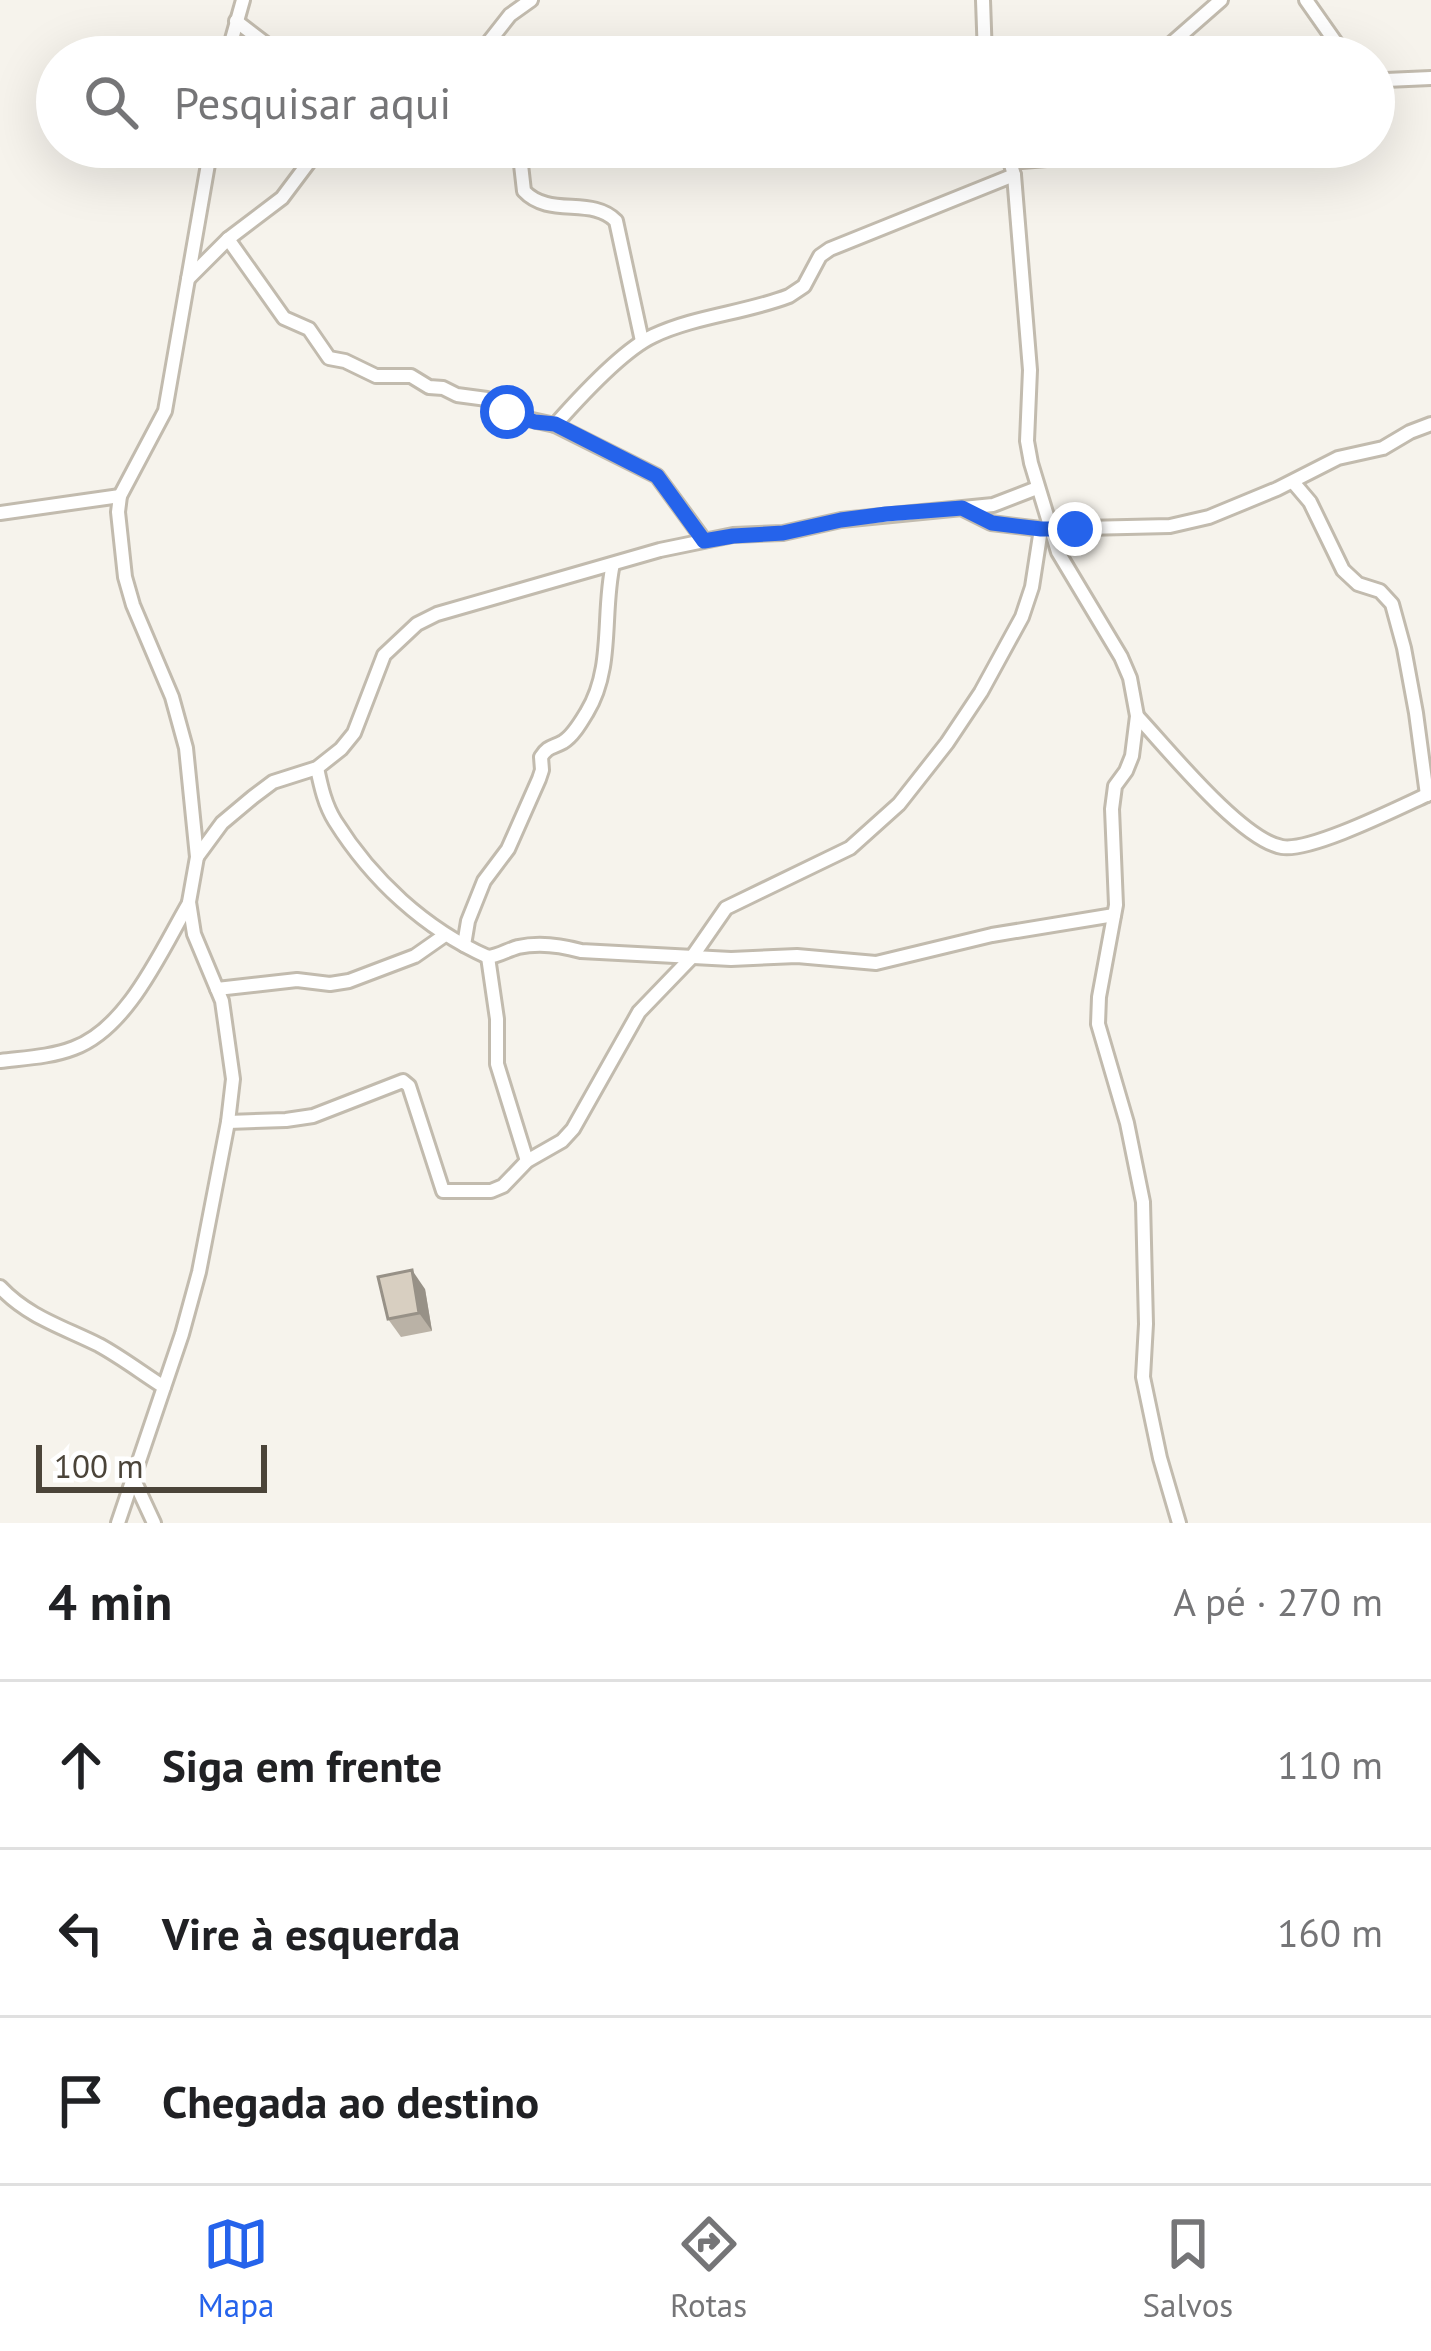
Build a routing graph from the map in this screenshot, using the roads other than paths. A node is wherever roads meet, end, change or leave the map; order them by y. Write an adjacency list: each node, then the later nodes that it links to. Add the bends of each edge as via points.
1 (243, 0): 6 (street)
2 (531, 0): 9 (street)
3 (982, 0): 10 (street)
4 (1222, 0): 11 (street)
5 (1306, 0): 12 (street)
6 (236, 21): 7 (street); 8 (street)
7 (232, 36)
8 (256, 36)
9 (496, 36)
10 (985, 36)
11 (1180, 36)
12 (1331, 36)
13 (1395, 78): 14 (street)
14 (1431, 78)
15 (207, 168): 21 (street)
16 (304, 168): 20 (street, via 282,198)
17 (521, 168): 22 (street, via 528,197 596,209 616,221)
18 (1016, 168): 19 (street)
19 (1012, 169): 22 (street, via 830,249 789,296); 26 (street, via 1030,370 1027,441)
20 (228, 239): 21 (street); 23 (street, via 284,318 309,329 329,358)
21 (187, 280): 27 (street, via 165,411)
22 (642, 341): 23 (street)
23 (555, 424): 31 (street, via 657,476)
24 (1431, 424): 25 (street)
25 (1293, 482): 30 (street, via 1170,526); 35 (street, via 1343,570 1392,604)
26 (1037, 488): 28 (street); 30 (street)
27 (120, 496): 29 (street); 36 (street, via 125,577 186,748)
28 (962, 508): 30 (street, via 992,523); 31 (street)
29 (0, 513)
30 (1045, 528): 33 (street, via 1121,657); 41 (street, via 1008,647 899,804 850,848 727,908)
31 (704, 541): 32 (street)
32 (613, 564): 34 (street, via 417,624 384,655 354,733); 40 (street, via 606,653 590,709 568,739 541,757 539,779 484,881)
33 (1137, 716): 35 (street, via 1208,793 1260,840 1283,848 1329,838); 38 (street, via 1112,809)
34 (317, 768): 36 (street, via 273,782 222,823); 39 (street, via 334,820 396,897)
35 (1429, 794)
36 (196, 857): 37 (street)
37 (189, 902): 43 (street); 44 (street, via 142,984 101,1034 71,1049)
38 (1114, 915): 41 (street, via 876,963); 52 (street, via 1098,1024 1143,1202 1143,1377)
39 (445, 935): 40 (street); 43 (street, via 416,956 349,981)
40 (464, 946): 42 (street)
41 (692, 957): 42 (street, via 540,944); 46 (street, via 639,1012 573,1129)
42 (488, 958): 46 (street, via 496,1064)
43 (217, 989): 45 (street, via 233,1079)
44 (0, 1061)
45 (228, 1122): 46 (street, via 313,1116 403,1081 443,1191 490,1191); 48 (street, via 199,1271)
46 (527, 1161)
47 (0, 1287): 48 (street)
48 (164, 1387): 49 (street)
49 (134, 1480): 50 (street); 51 (street)
50 (118, 1523)
51 (154, 1523)
52 (1179, 1523)

